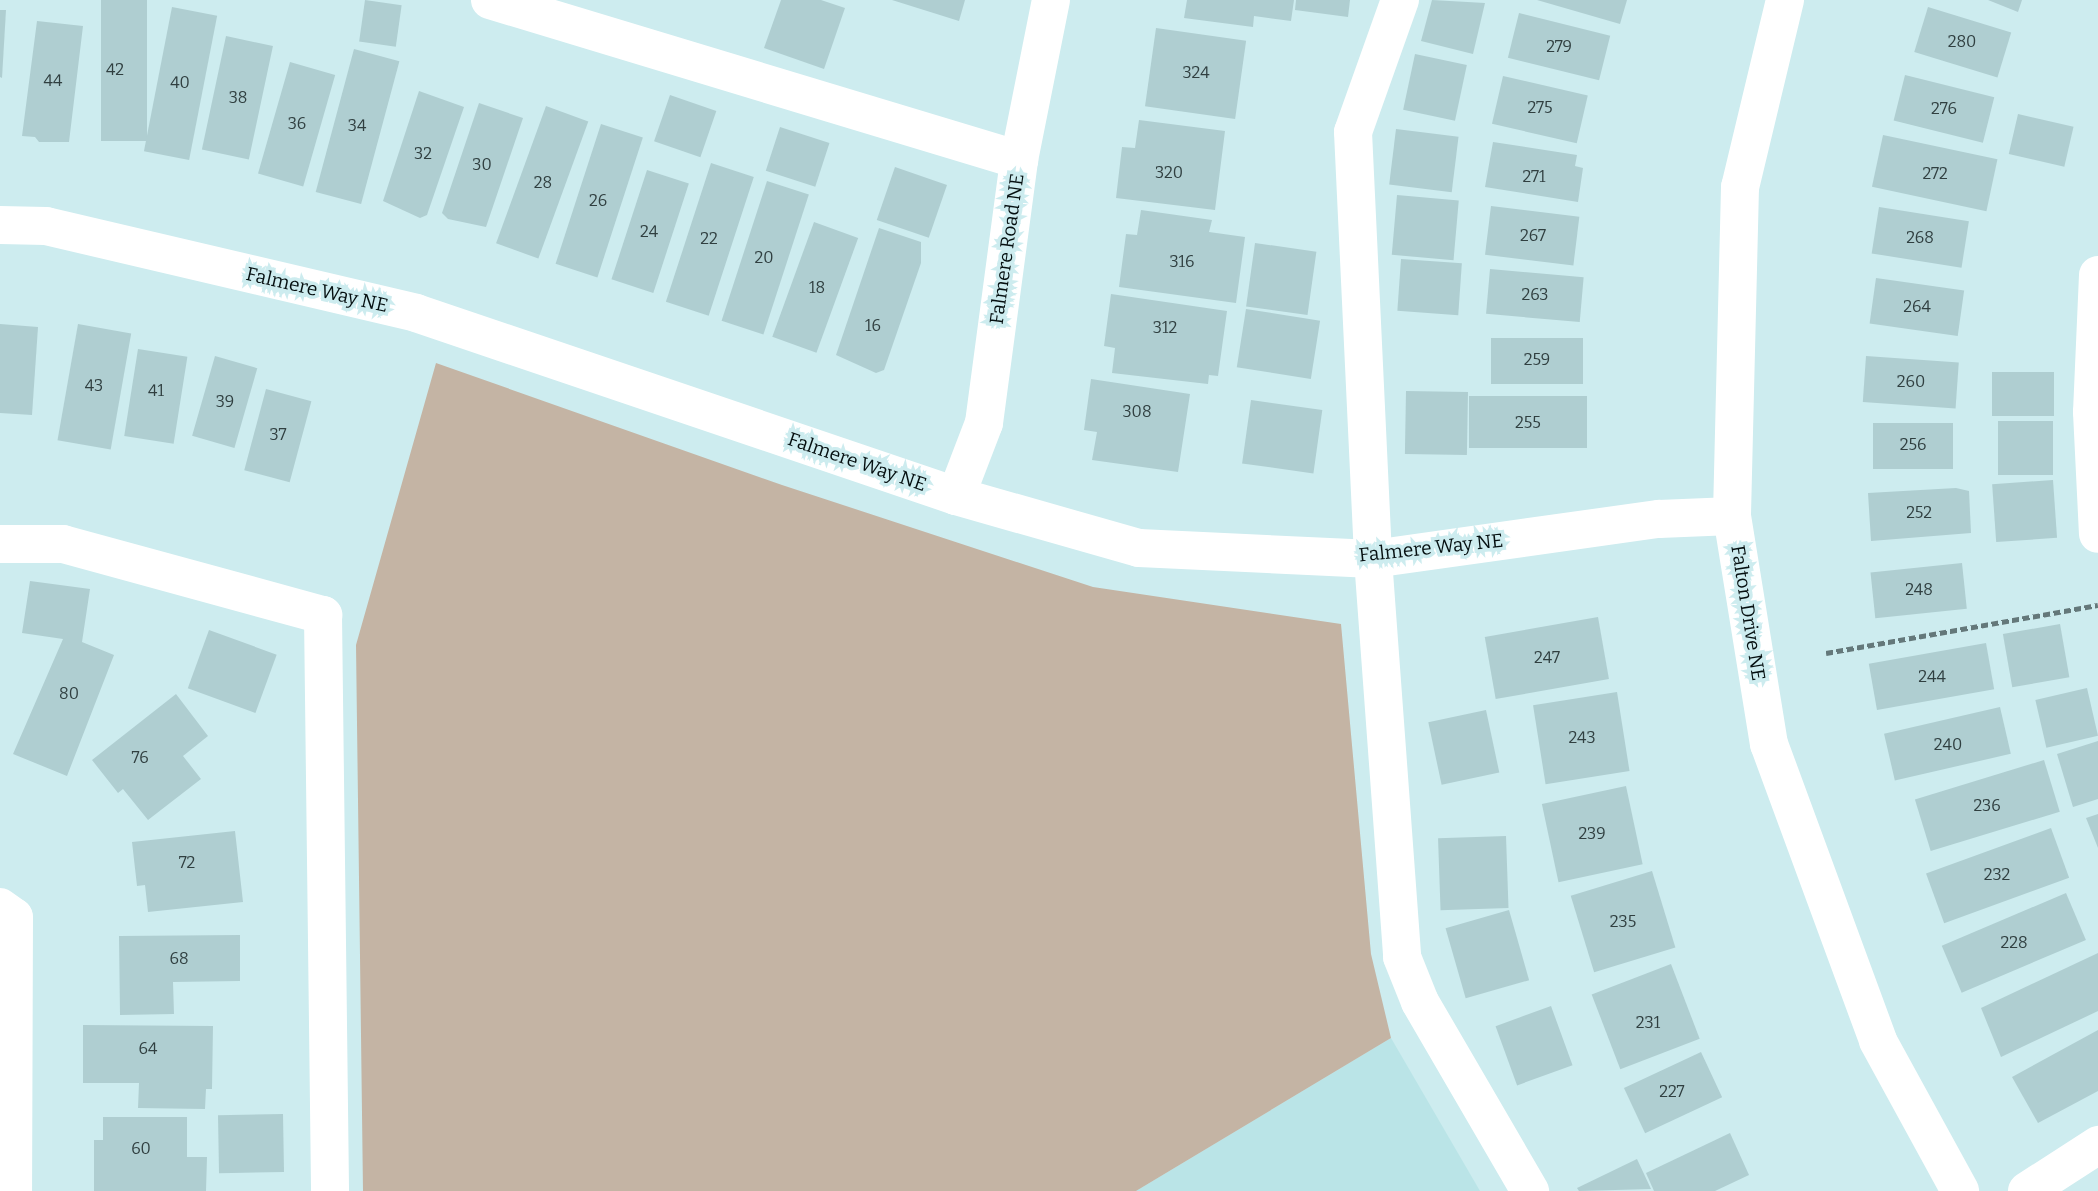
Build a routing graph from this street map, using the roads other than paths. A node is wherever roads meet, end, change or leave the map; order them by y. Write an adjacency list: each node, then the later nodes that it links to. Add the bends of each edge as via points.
1 (490, 0): 5 (street)
2 (1051, 0): 5 (street, Falmere Road NE)
3 (1400, 0): 12 (street, via 1353,132)
4 (1785, 0): 9 (street, Falton Drive NE, via 1740,187)
5 (1019, 160): 8 (street, Falmere Road NE, via 984,423)
6 (0, 225): 8 (street, Falmere Way NE, via 46,226 416,313)
7 (2098, 275): 10 (street, via 2092,412)
8 (956, 496): 12 (street, Falmere Way NE, via 1139,548)
9 (1732, 516): 12 (street, Falmere Way NE, via 1658,520); 18 (street, Falton Drive NE, via 1769,744 1878,1041)
10 (2098, 534)
11 (0, 544): 16 (street, via 63,544 323,615)
12 (1373, 559): 17 (street, via 1402,957 1420,1002)
13 (0, 907): 15 (street, via 14,917)
14 (2098, 1145): 19 (street)
15 (13, 1191)
16 (330, 1191)
17 (1531, 1191)
18 (1960, 1191)
19 (2027, 1191)

